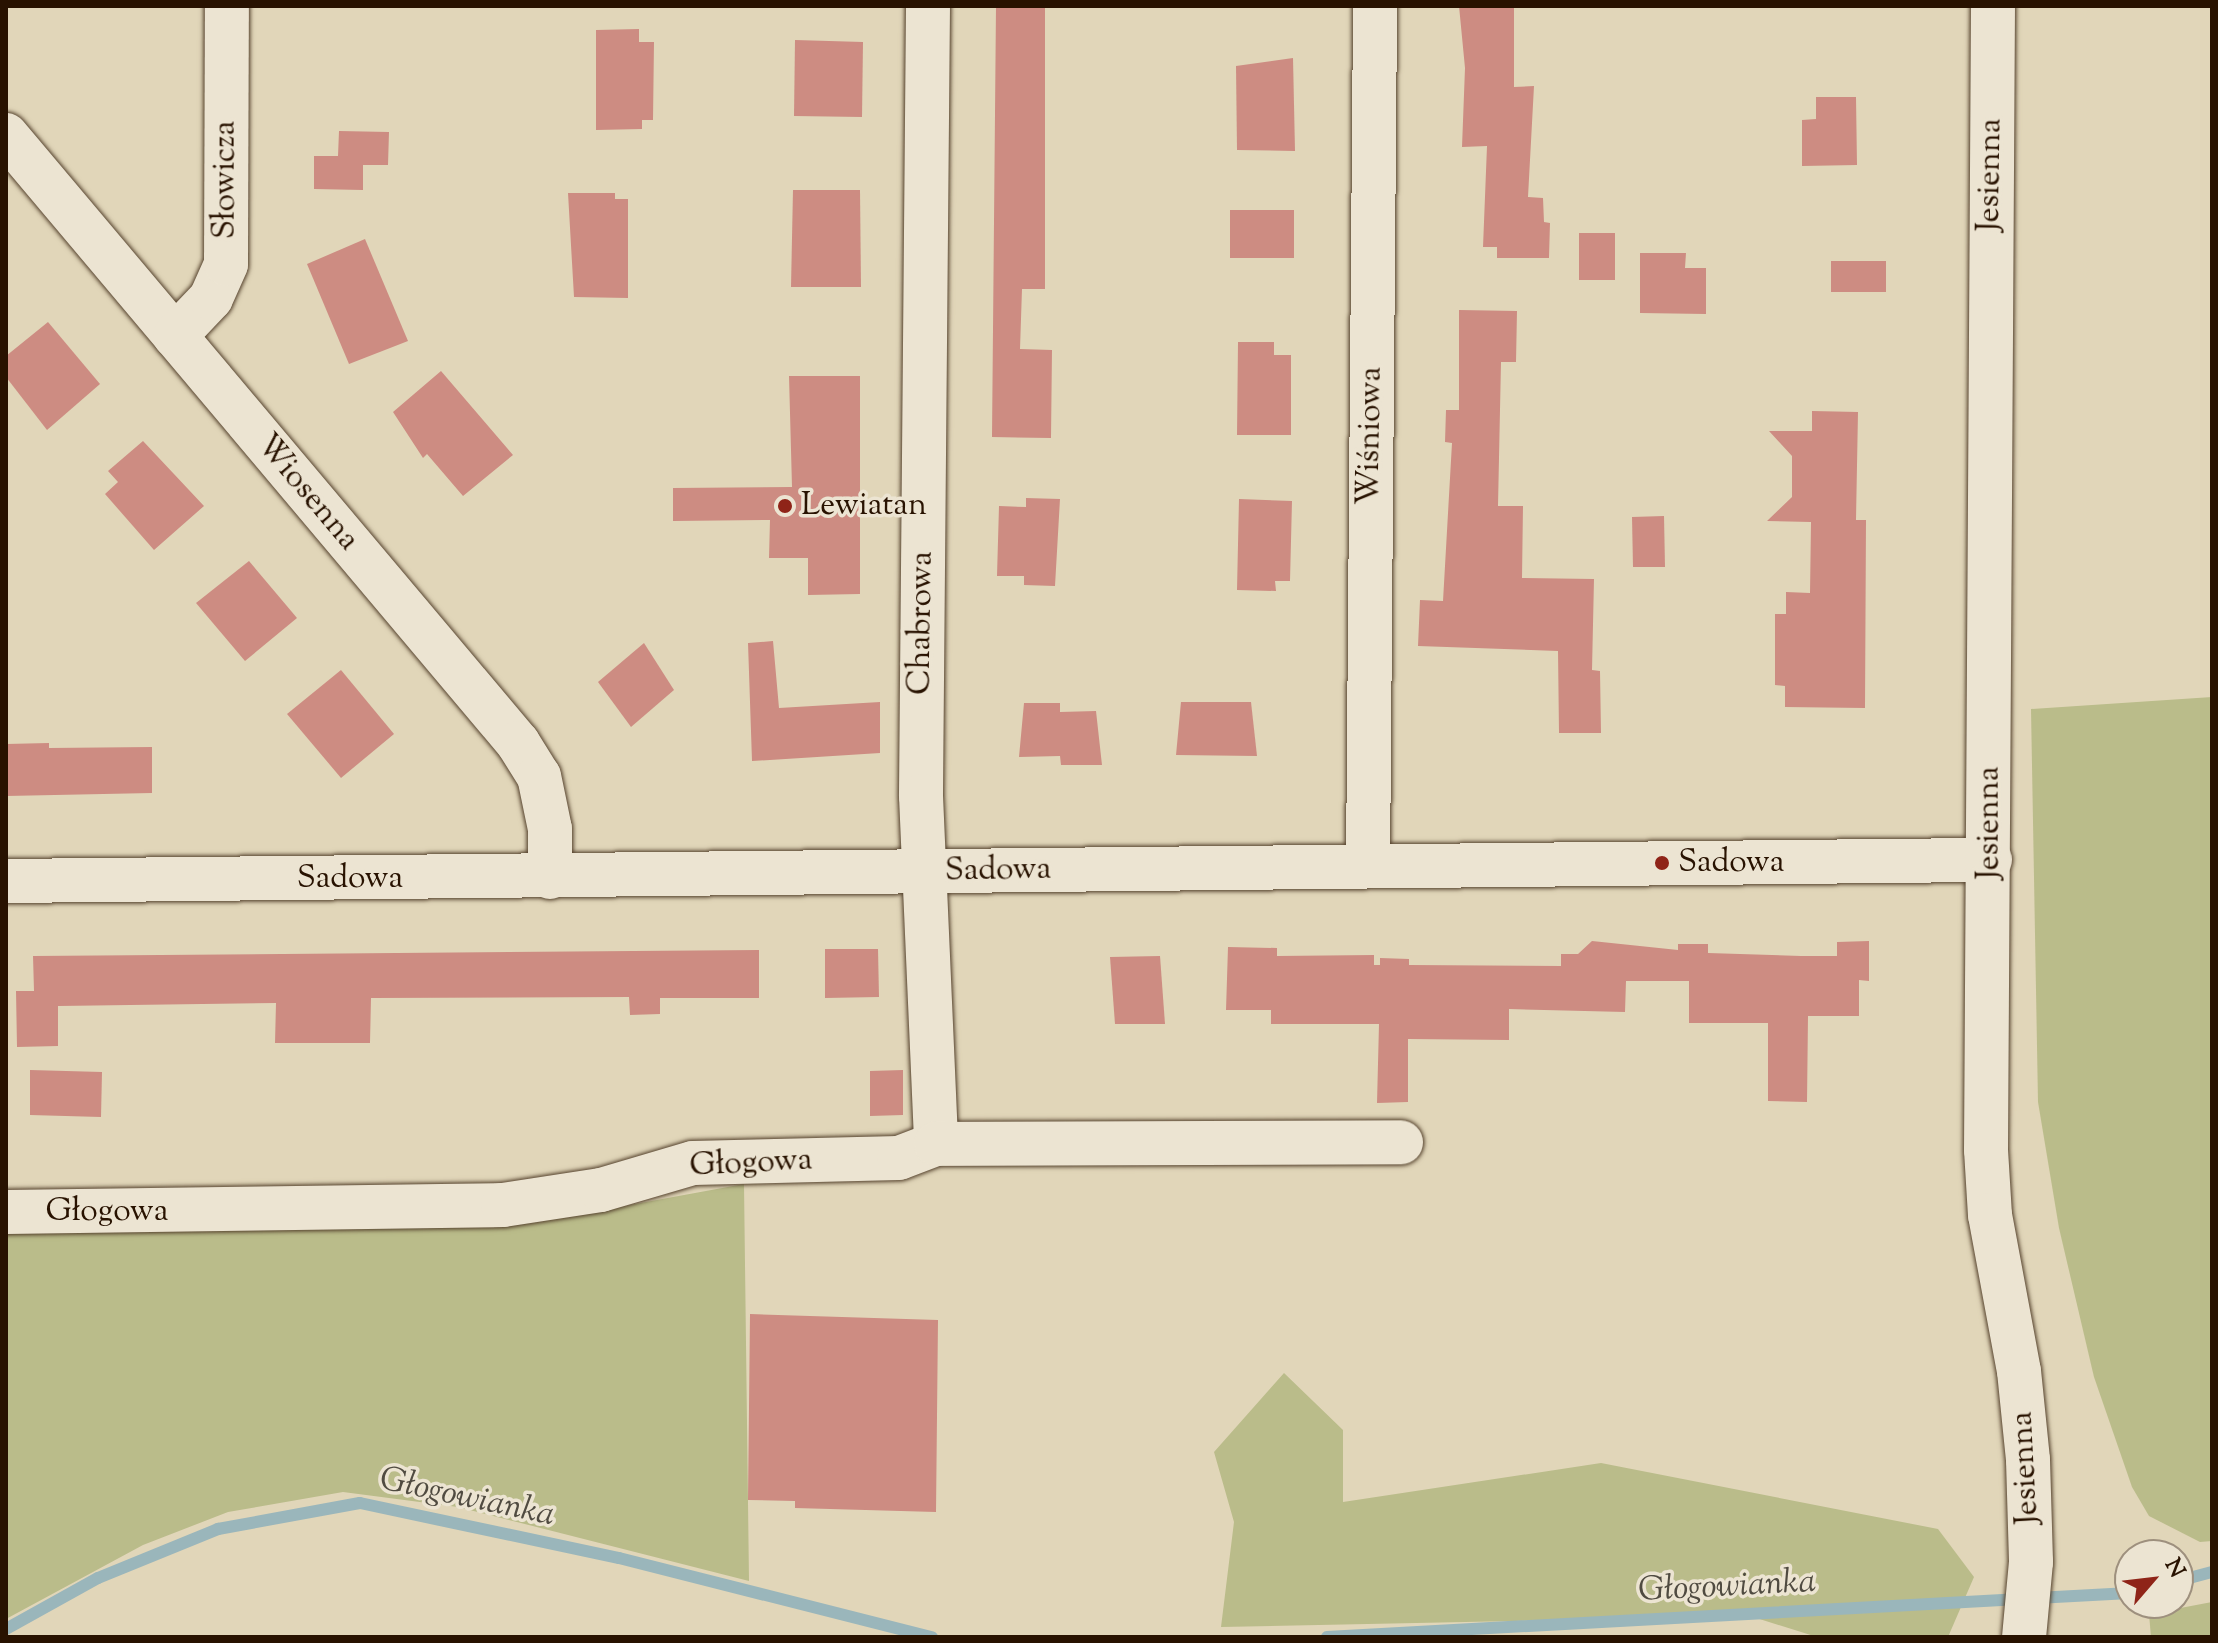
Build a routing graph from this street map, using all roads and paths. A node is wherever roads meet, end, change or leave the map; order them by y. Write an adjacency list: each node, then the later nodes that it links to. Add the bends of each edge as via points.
1 (227, 6): 6 (street, Słowicza, via 226,264 211,298)
2 (928, 6): 9 (street, Chabrowa)
3 (1375, 6): 8 (street, Wiśniowa)
4 (1993, 6): 7 (street, Jesienna)
5 (6, 135): 6 (street, Wiosenna)
6 (175, 336): 10 (street, Wiosenna, via 518,743 539,776 550,829)
7 (1990, 860): 8 (street, Sadowa); 15 (street, Jesienna, via 1986,1150 1990,1215 2022,1401 2031,1562)
8 (1368, 866): 9 (street, Sadowa)
9 (923, 872): 10 (street, Sadowa); 13 (street, Chabrowa)
10 (550, 877): 11 (street, Sadowa)
11 (6, 881)
12 (1401, 1142): 13 (street, Głogowa)
13 (936, 1144): 14 (street, Głogowa, via 899,1158 693,1163 601,1190 503,1205)
14 (6, 1212)
15 (2025, 1634)

